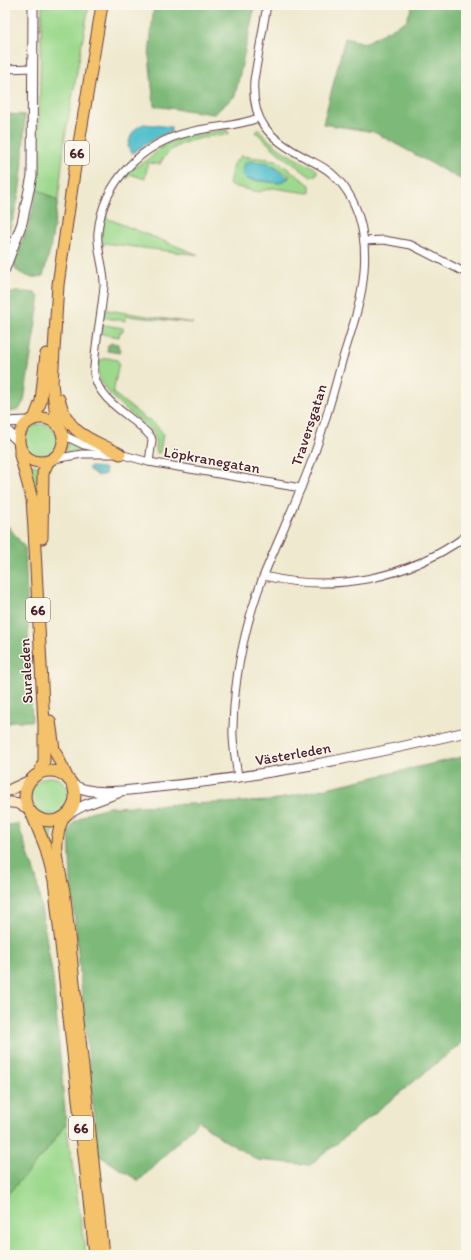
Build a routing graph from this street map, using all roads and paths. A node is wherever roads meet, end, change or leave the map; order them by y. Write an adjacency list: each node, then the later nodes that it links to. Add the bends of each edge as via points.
1 (33, 5): 4 (street)
2 (102, 5): 10 (main road, 66, via 74,172)
3 (267, 5): 6 (street, Traversgatan, via 253,92)
4 (33, 68): 5 (street); 8 (street, via 32,176 22,223)
5 (5, 69)
6 (258, 118): 7 (street, Traversgatan, via 281,144 324,167 340,182 360,216); 18 (street, via 239,125 190,132 156,145 122,173 105,201 97,233 104,285 95,380 104,395 151,436)
7 (364, 241): 9 (street, via 384,240 410,244); 19 (street, Traversgatan, via 364,270 359,302 322,432)
8 (5, 269)
9 (466, 273)
10 (57, 302): 11 (main road, 66, via 47,344 41,401); 14 (main road, 66, via 52,383 56,417); 16 (main road, via 55,365 58,395 64,415 76,431)
11 (32, 420): 12 (street); 14 (main road, via 50,420); 15 (main road, 66, via 22,430)
12 (5, 422)
13 (5, 429): 15 (street)
14 (62, 433): 16 (street, Löpkranegatan, via 84,445); 17 (main road, 66, via 61,450)
15 (20, 445): 17 (main road, via 25,456 34,462); 23 (main road, Suraleden / 66, via 20,455 32,499 44,724 44,761)
16 (120, 454): 17 (street, Löpkranegatan, via 82,454); 18 (street, Löpkranegatan)
17 (51, 460): 25 (main road, Suraleden / 66, via 43,473 41,530 50,724 54,749)
18 (149, 462): 19 (street, Löpkranegatan)
19 (301, 488): 21 (street, Traversgatan)
20 (466, 536): 21 (street, via 448,549 420,563 366,580 292,582)
21 (264, 576): 24 (street, Traversgatan, via 248,625 237,677 232,729)
22 (466, 732): 24 (street, Västerleden, via 358,756)
23 (35, 777): 25 (main road, via 52,771 62,774); 27 (main road); 29 (main road, 66, via 26,794)
24 (238, 777): 26 (street, Västerleden)
25 (70, 781): 26 (street, Västerleden, via 79,788 88,790); 30 (main road, 66, via 75,799)
26 (122, 791): 30 (street, Västerleden)
27 (5, 792)
28 (5, 802): 29 (main road, via 18,803)
29 (30, 810): 30 (main road, via 38,818 47,821); 31 (main road, 66, via 45,846 54,880)
30 (66, 815): 32 (main road, 66, via 58,829 56,852 66,910)
31 (95, 1255)
32 (103, 1255)

